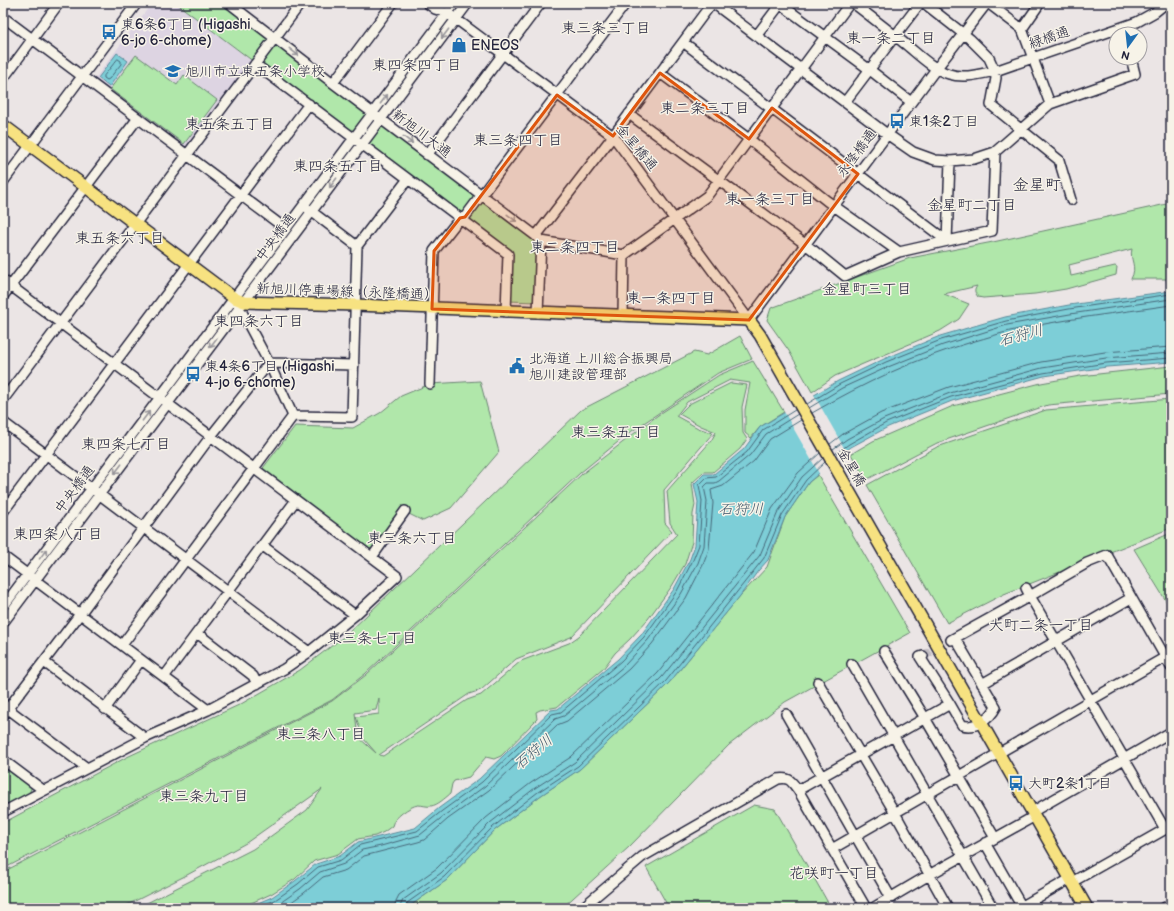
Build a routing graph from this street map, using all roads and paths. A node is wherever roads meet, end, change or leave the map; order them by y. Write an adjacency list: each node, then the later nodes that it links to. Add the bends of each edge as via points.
1 (59, 3): 31 (street)
2 (137, 3): 42 (street)
3 (229, 3): 30 (street, 新旭川大通)
4 (301, 3): 30 (street)
5 (392, 3): 44 (street)
6 (427, 3): 20 (street, 金星橋通)
7 (442, 3): 20 (street, 金星橋通)
8 (455, 3): 20 (street, 中央橋通)
9 (468, 3): 22 (street, 中央橋通)
10 (541, 3): 33 (street)
11 (626, 3): 45 (street)
12 (712, 3): 26 (street); 32 (street)
13 (780, 3): 26 (street); 28 (street)
14 (851, 3): 28 (street); 29 (street, 緑橋通)
15 (920, 3): 29 (street)
16 (924, 3): 25 (street)
17 (988, 3): 24 (street); 25 (street, 永隆橋通)
18 (1040, 3): 24 (street)
19 (1166, 3): 23 (street, 緑橋通)
20 (448, 13): 22 (street, 金星橋通); 51 (street, 中央橋通, one-way to 20)
21 (3, 17): 31 (street)
22 (456, 19): 33 (street, 金星橋通); 54 (street, 中央橋通, one-way to 54)
23 (1130, 26)
24 (1022, 29): 34 (street)
25 (964, 34): 38 (street, 永隆橋通); 40 (street, via 989,58)
26 (756, 35): 37 (street)
27 (1108, 35): 34 (street, 緑橋通)
28 (825, 36): 37 (street); 39 (street)
29 (895, 36): 38 (street, 緑橋通); 39 (street)
30 (275, 38): 35 (street); 44 (street, 新旭川大通, one-way to 44)
31 (32, 39): 42 (street); 43 (street)
32 (683, 42): 41 (street); 50 (street)
33 (503, 54): 45 (street, 金星橋通); 65 (street)
34 (1032, 58): 40 (street, 緑橋通); 49 (street)
35 (255, 64): 48 (street); 64 (street)
36 (1133, 66): 49 (street, via 1135,74)
37 (800, 69): 46 (street); 50 (street)
38 (936, 69): 40 (street, 緑橋通, via 950,75 962,76); 47 (street, 永隆橋通)
39 (870, 70): 46 (street); 47 (street)
40 (995, 71): 56 (street, via 996,78 990,105)
41 (660, 73): 52 (street); 60 (street)
42 (82, 77): 53 (street); 62 (street)
43 (3, 78)
44 (333, 83): 51 (street, 新旭川大通)
45 (557, 95): 58 (street, 金星橋通); 73 (street)
46 (846, 102): 57 (street)
47 (911, 102): 57 (street, 永隆橋通)
48 (309, 104): 59 (street); 72 (street)
49 (1050, 104): 56 (street)
50 (772, 108): 60 (street); 67 (street)
51 (373, 113): 54 (street, 新旭川大通); 59 (street, 中央橋通)
52 (629, 114): 58 (street); 69 (street)
53 (138, 118): 64 (street); 71 (street)
54 (381, 119): 61 (street, 中央橋通); 65 (street, 新旭川大通, one-way to 65)
55 (3, 125): 62 (main road)
56 (1020, 129): 63 (street); 74 (street, via 1059,160)
57 (888, 134): 66 (street, via 913,152 935,160); 67 (street, 永隆橋通)
58 (613, 136): 79 (street, 金星橋通); 82 (street)
59 (354, 138): 61 (street); 75 (street, 中央橋通)
60 (749, 139): 69 (street); 76 (street)
61 (362, 144): 68 (street); 77 (street, 中央橋通, one-way to 77)
62 (30, 145): 70 (street); 71 (main road)
63 (995, 152): 66 (street, via 974,159); 83 (street, via 992,231)
64 (187, 154): 72 (street); 80 (street)
65 (428, 154): 73 (street, 新旭川大通)
66 (950, 161): 83 (street)
67 (858, 174): 76 (street, 永隆橋通); 83 (street)
68 (408, 179): 78 (street); 85 (street)
69 (719, 180): 79 (street, via 707,196); 84 (street)
70 (3, 182)
71 (86, 186): 80 (main road); 89 (street)
72 (241, 195): 81 (street); 88 (street)
73 (482, 195): 78 (street, via 466,216); 82 (street, 新旭川大通, one-way to 82)
74 (1071, 200)
75 (304, 206): 77 (street); 81 (street, 中央橋通)
76 (834, 206): 84 (street, 永隆橋通); 86 (street)
77 (312, 212): 85 (street); 91 (street, 中央橋通)
78 (460, 218): 93 (street, via 434,251); 94 (street, via 508,254)
79 (675, 218): 87 (street); 97 (street, 金星橋通)
80 (135, 224): 88 (main road); 98 (street)
81 (286, 229): 91 (street, 中央橋通)
82 (539, 239): 87 (street); 95 (street)
83 (947, 241): 86 (street)
84 (805, 245): 86 (street, via 845,276); 97 (street, 永隆橋通)
85 (357, 246): 92 (street)
86 (899, 252)
87 (624, 255): 96 (street)
88 (189, 264): 91 (main road); 100 (street)
89 (7, 283): 90 (street); 98 (street)
90 (3, 296)
91 (239, 302): 92 (main road, 新旭川停車場線（永隆橋通）); 99 (street); 103 (street, 中央橋通); 105 (street, 中央橋通, one-way to 105)
92 (355, 305): 93 (main road, 新旭川停車場線（永隆橋通）); 101 (street)
93 (432, 309): 94 (main road, 新旭川停車場線（永隆橋通）); 102 (street)
94 (506, 312): 95 (main road, 新旭川停車場線（永隆橋通）)
95 (538, 313): 96 (main road, 新旭川停車場線（永隆橋通）)
96 (623, 316): 97 (main road, 新旭川停車場線（永隆橋通）)
97 (749, 320): 152 (main road, 金星橋, via 760,335)
98 (61, 323): 100 (street); 104 (street)
99 (269, 363): 101 (street); 106 (street); 108 (street)
100 (114, 364): 103 (street); 109 (street)
101 (354, 365): 106 (street, via 352,417)
102 (430, 384)
103 (160, 398): 105 (street); 111 (street, 中央橋通, one-way to 103)
104 (3, 400)
105 (167, 404): 108 (street); 112 (street, 中央橋通, one-way to 112)
106 (293, 416): 110 (street)
107 (3, 422): 109 (street)
108 (212, 436): 110 (street); 116 (street)
109 (46, 454): 111 (street); 115 (street)
110 (254, 468): 113 (street); 120 (street)
111 (91, 488): 112 (street); 121 (street, 中央橋通, one-way to 111)
112 (99, 494): 116 (street); 122 (street, 中央橋通)
113 (296, 500): 117 (street); 119 (street)
114 (405, 511): 119 (street)
115 (3, 512)
116 (144, 527): 120 (street); 127 (street)
117 (263, 546): 123 (street); 128 (street)
118 (3, 556): 121 (street)
119 (372, 557): 128 (street, via 397,576)
120 (186, 559): 123 (street); 132 (street)
121 (28, 575): 122 (street); 126 (street, 中央橋通)
122 (36, 580): 127 (street); 129 (street, 中央橋通)
123 (228, 591): 130 (street); 134 (street)
124 (1028, 592): 125 (street, via 1107,555); 131 (street); 144 (street, via 953,639)
125 (1131, 598): 131 (street); 136 (street)
126 (3, 607)
127 (80, 614): 132 (street); 138 (street)
128 (355, 615): 134 (street)
129 (3, 623)
130 (197, 633): 141 (street); 143 (street, via 253,676)
131 (1056, 641): 144 (street); 145 (street)
132 (122, 645): 137 (street)
133 (884, 651): 151 (street)
134 (309, 652): 143 (street)
135 (923, 656): 146 (street, via 920,657)
136 (1168, 656): 140 (street); 145 (street)
137 (141, 660): 141 (street); 147 (street)
138 (44, 662): 147 (street); 148 (street)
139 (852, 664): 154 (street)
140 (1171, 667)
141 (164, 677): 149 (street)
142 (818, 682): 156 (street)
143 (257, 684): 149 (street)
144 (982, 684): 152 (street, via 996,707)
145 (1090, 700): 157 (street); 158 (street)
146 (950, 704): 151 (street); 152 (street, via 962,725)
147 (105, 709): 155 (street)
148 (5, 710): 160 (street)
149 (208, 710): 155 (street)
150 (786, 714): 161 (street)
151 (925, 718): 154 (street); 162 (street)
152 (981, 723): 157 (main road, 金星橋)
153 (1171, 732): 158 (street)
154 (893, 735): 156 (street); 165 (street)
155 (145, 738): 160 (street)
156 (861, 754): 161 (street); 167 (street)
157 (999, 754): 162 (street); 168 (main road, 金星橋)
158 (1124, 759): 168 (street); 169 (street)
159 (3, 760): 163 (street)
160 (87, 768): 163 (street)
161 (822, 777): 164 (street); 170 (street)
162 (959, 777): 165 (street); 171 (street)
163 (43, 790): 166 (street)
164 (798, 790): 173 (street); 180 (street, via 790,780 778,779 642,857)
165 (928, 794): 167 (street); 174 (street)
166 (3, 812)
167 (895, 813): 170 (street); 175 (street)
168 (1033, 814): 171 (street); 176 (main road, 金星橋)
169 (1168, 828): 176 (street)
170 (856, 836): 173 (street); 177 (street)
171 (995, 838): 172 (street)
172 (985, 843): 174 (street); 179 (street)
173 (832, 849): 181 (street)
174 (963, 856): 175 (street); 184 (street)
175 (929, 875): 177 (street); 183 (street)
176 (1071, 881): 179 (street); 185 (main road, 金星橋)
177 (891, 898): 182 (street)
178 (1171, 904): 186 (street)
179 (1021, 907)
180 (582, 908)
181 (866, 908)
182 (873, 908)
183 (948, 908)
184 (993, 908)
185 (1087, 908)
186 (1164, 908)

